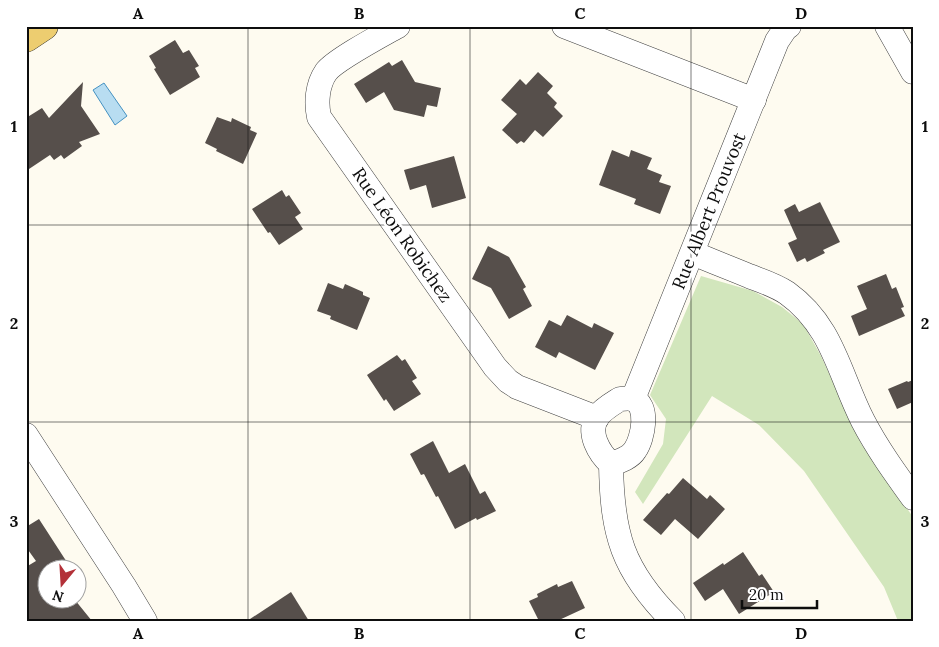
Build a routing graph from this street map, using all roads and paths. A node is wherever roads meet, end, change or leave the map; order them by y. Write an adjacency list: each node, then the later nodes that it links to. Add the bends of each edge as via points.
1 (44, 26): 6 (main road)
2 (398, 26): 11 (street, Rue Léon Robichez, via 326,72 316,104 319,117 495,367 517,388)
3 (564, 26): 8 (street)
4 (789, 26): 8 (street, Rue Albert Prouvost, via 777,41)
5 (887, 26): 7 (street)
6 (26, 38)
7 (913, 72)
8 (754, 100): 9 (street, Rue Albert Prouvost)
9 (692, 253): 10 (street, Rue Albert Prouvost); 14 (street, via 774,286 814,318 832,347 864,423)
10 (633, 400): 11 (street, via 620,399); 13 (street, via 643,413 641,437 635,451 622,461)
11 (597, 418): 13 (street, via 594,429 596,445)
12 (26, 435): 15 (street)
13 (611, 464): 16 (street, via 616,524 626,558 642,586)
14 (913, 498)
15 (145, 621)
16 (673, 621)

